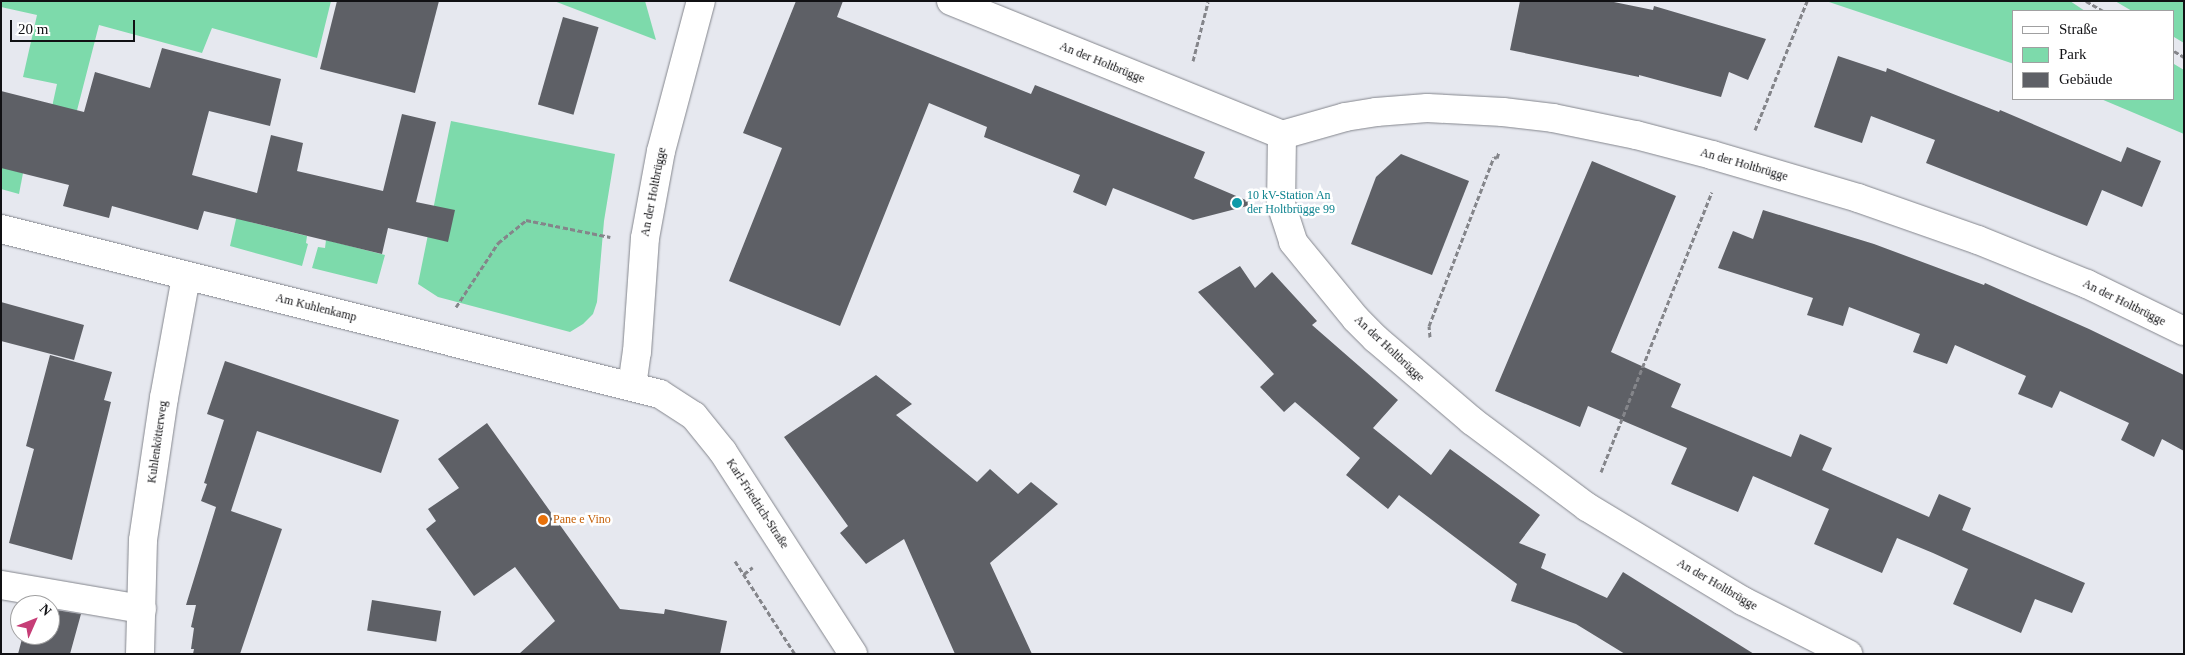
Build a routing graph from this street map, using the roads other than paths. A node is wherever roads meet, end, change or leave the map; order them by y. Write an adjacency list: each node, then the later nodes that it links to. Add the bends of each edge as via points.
1 (702, 1): 7 (street, An der Holtbrügge, via 661,151 641,278)
2 (951, 1): 3 (street, An der Holtbrügge)
3 (1282, 135): 6 (street, An der Holtbrügge, via 1345,117 1427,108 1509,112 1617,132 1733,161 1858,198 1978,240 2086,284); 12 (street, An der Holtbrügge, via 1281,204 1293,242 1356,319 1414,373 1587,507 1743,601)
4 (1, 230): 5 (street, Am Kuhlenkamp)
5 (186, 277): 7 (street, Am Kuhlenkamp); 9 (street, Kuhlenkötterweg, via 143,540)
6 (2184, 332)
7 (632, 386): 11 (street, Karl-Friedrich-Straße, via 660,394 694,416 723,452)
8 (1, 584): 9 (street)
9 (142, 609): 10 (street, Kuhlenkötterweg)
10 (140, 654)
11 (853, 654)
12 (1848, 654)

